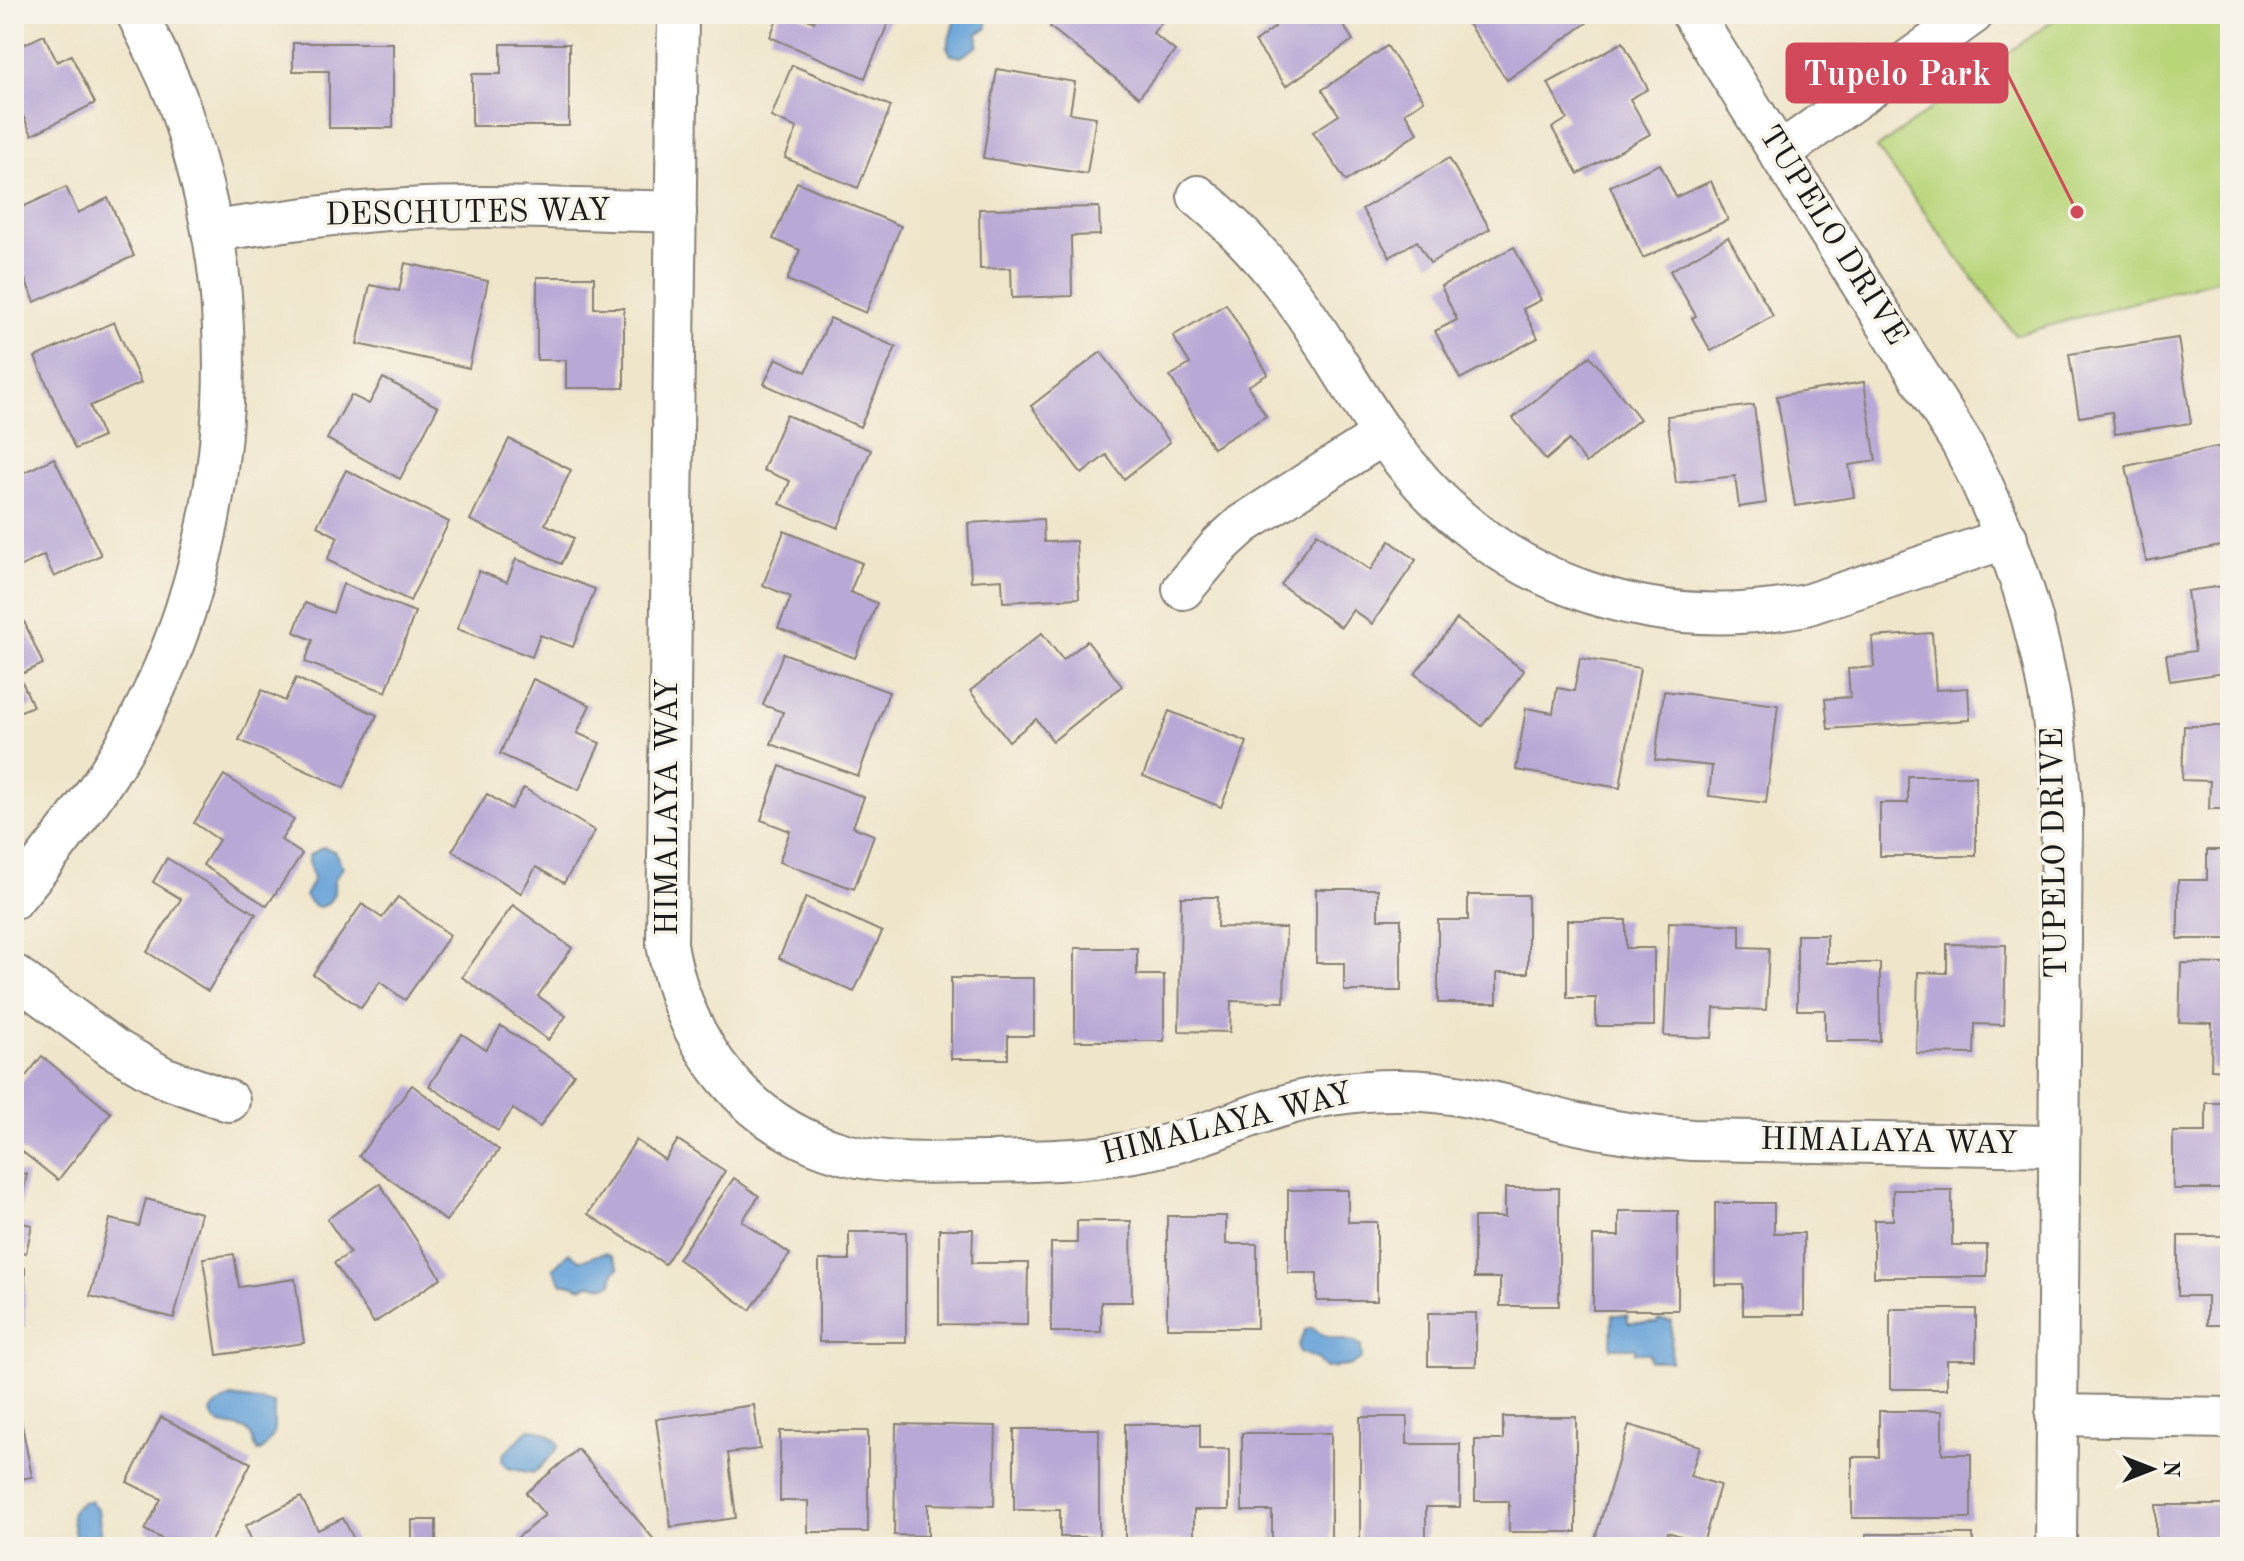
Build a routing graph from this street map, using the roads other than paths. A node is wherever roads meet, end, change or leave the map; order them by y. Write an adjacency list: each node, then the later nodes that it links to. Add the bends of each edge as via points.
1 (137, 14): 8 (street, via 177,99)
2 (678, 14): 7 (street, HIMALAYA WAY)
3 (1692, 14): 5 (street, TUPELO DRIVE)
4 (1973, 14): 5 (street)
5 (1780, 153): 10 (street, TUPELO DRIVE, via 1961,442)
6 (1198, 196): 9 (street, via 1274,272)
7 (676, 212): 8 (street, DESCHUTES WAY, via 407,209); 15 (street, HIMALAYA WAY, via 667,944 692,1029 747,1101 771,1119 852,1155 910,1162 1076,1161 1183,1141 1322,1097 1396,1090 1454,1093 1602,1129 1677,1139)
8 (213, 231): 12 (street, via 222,308 223,402 205,535 180,626 149,700 110,770)
9 (1384, 434): 10 (street, via 1452,514 1507,555 1569,587 1669,613 1738,614 1806,605); 11 (street, via 1243,524)
10 (2007, 538): 15 (street, TUPELO DRIVE, via 2046,672 2060,767)
11 (1183, 589)
12 (14, 898)
13 (14, 975): 14 (street, via 113,1048 163,1077)
14 (229, 1101)
15 (2058, 1146): 16 (street, TUPELO DRIVE)
16 (2056, 1415): 17 (street); 18 (street, TUPELO DRIVE)
17 (2230, 1418)
18 (2056, 1547)

